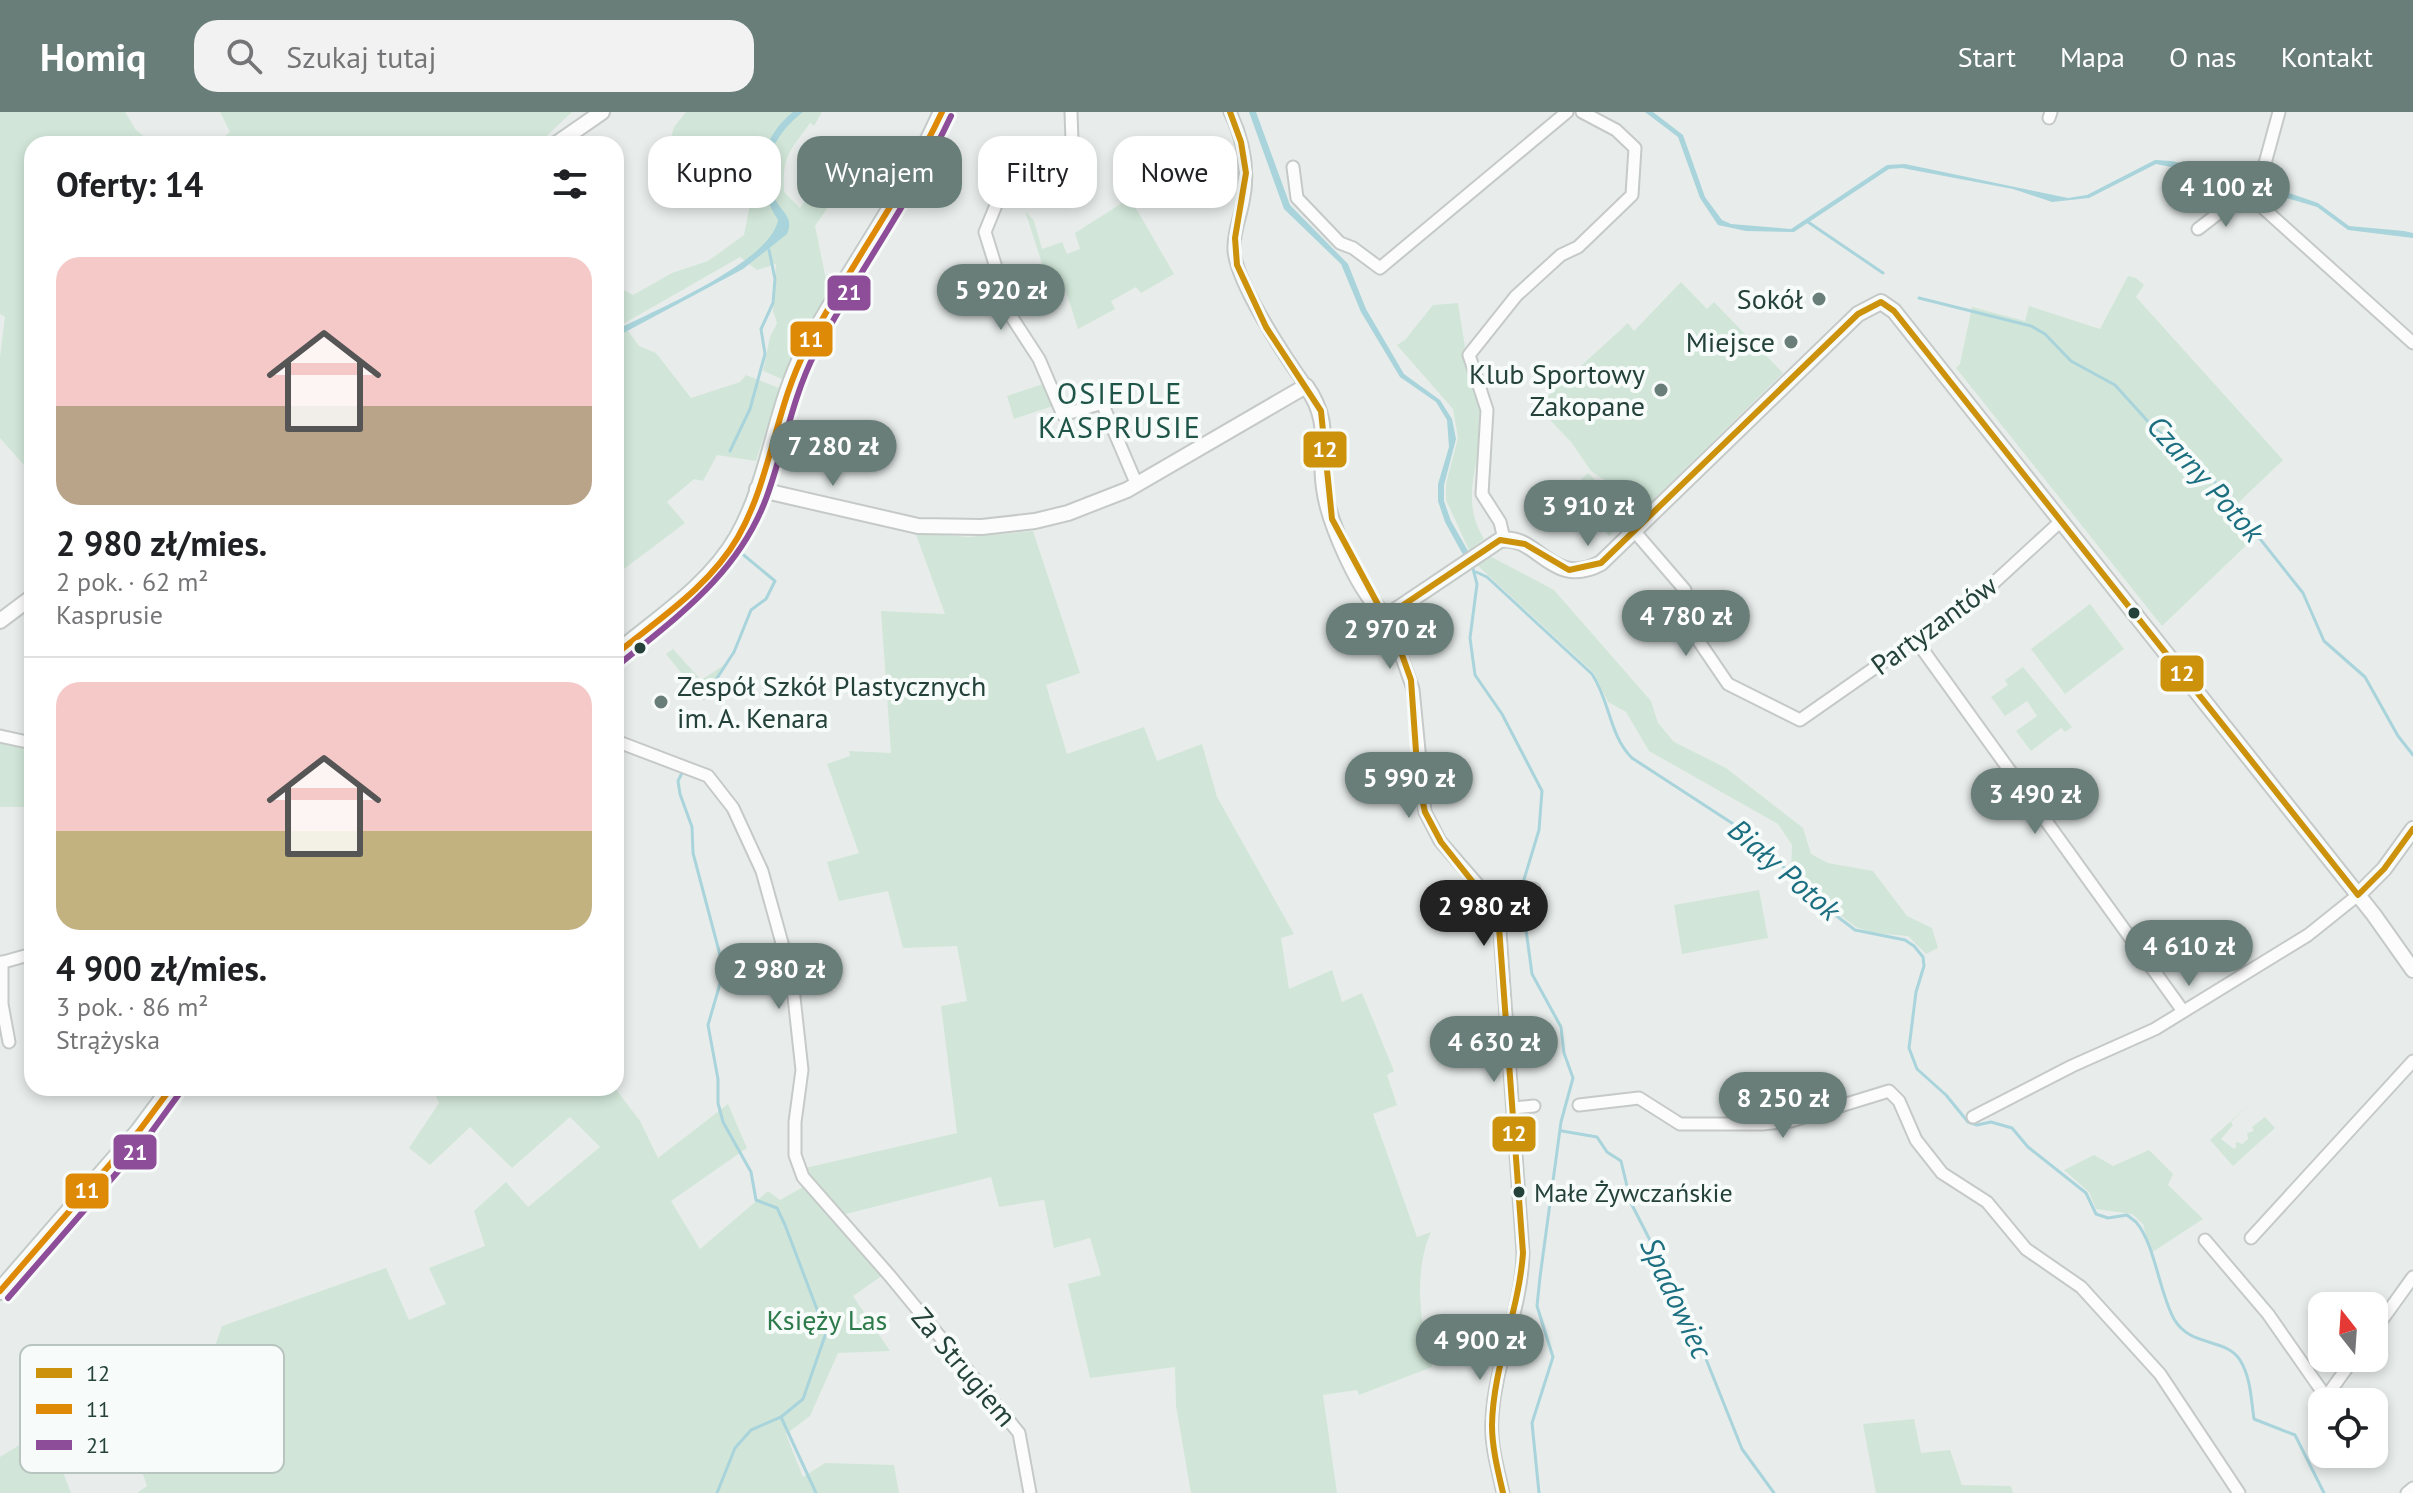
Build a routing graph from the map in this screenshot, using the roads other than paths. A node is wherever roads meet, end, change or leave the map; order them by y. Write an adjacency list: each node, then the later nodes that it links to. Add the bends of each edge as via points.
1 (602, 112): 9 (street)
2 (942, 112): 16 (main road, via 916,166 805,352)
3 (1071, 112): 15 (street, via 1072,141 1007,178 985,232 1011,316 1039,359 1063,415 1102,403)
4 (1230, 112): 14 (street, via 1246,170 1234,240 1236,261 1279,347)
5 (1567, 112): 10 (street, via 1380,268 1340,243 1297,198)
6 (1582, 112): 8 (street)
7 (2279, 112): 11 (street)
8 (1596, 114): 19 (street, via 1635,148 1635,177 1626,202 1516,296 1469,355 1487,410 1480,487)
9 (568, 136)
10 (1293, 167)
11 (2264, 167)
12 (2198, 229): 13 (street, via 2232,202 2246,196 2256,200)
13 (2413, 343)
14 (1306, 386): 15 (street); 21 (street, via 1324,422 1323,481 1332,516 1358,576)
15 (1137, 485): 16 (street, via 1058,516 970,528 898,523)
16 (757, 489): 24 (main road, via 744,526 719,565)
17 (2061, 521): 18 (street, via 1894,311 1881,302 1858,314); 23 (street, Partyzantów, via 1986,590); 31 (street)
18 (1635, 532): 19 (street, via 1601,563 1574,571); 23 (street, Partyzantów, via 1685,590 1696,637 1728,684 1800,720)
19 (1504, 539): 21 (street)
20 (24, 603): 22 (street)
21 (1387, 616): 41 (street, via 1413,689 1425,812 1440,841 1482,889 1499,927)
22 (0, 621)
23 (1915, 639): 35 (street)
24 (624, 647)
25 (0, 736): 26 (street)
26 (24, 741)
27 (624, 744): 52 (street, Za Strugiem, via 708,776 733,808 762,871 798,1018 802,1070 795,1155 803,1177 1019,1433)
28 (2413, 829): 31 (street)
29 (1509, 889): 30 (street)
30 (1534, 889)
31 (2358, 895): 34 (street); 35 (street, via 2308,935)
32 (24, 956): 33 (street)
33 (1, 962): 36 (street)
34 (2413, 970)
35 (2183, 1011): 42 (street)
36 (9, 1042)
37 (2413, 1061): 43 (street)
38 (165, 1096): 46 (main road)
39 (1579, 1105): 54 (street, via 1639,1098 1680,1124 1762,1124 1791,1121 1889,1091 1942,1173 1987,1202 2026,1249 2081,1287 2166,1380)
40 (1534, 1106): 41 (street)
41 (1513, 1108): 53 (street, via 1522,1270 1492,1415)
42 (1973, 1117)
43 (2251, 1238)
44 (2205, 1240): 48 (street)
45 (2413, 1277): 47 (street)
46 (0, 1291)
47 (2388, 1312)
48 (2308, 1371)
49 (2309, 1372): 50 (street, via 2326,1397)
50 (2344, 1372)
51 (2413, 1488): 55 (street)
52 (1030, 1493)
53 (1503, 1493)
54 (2239, 1493)
55 (2407, 1493)

